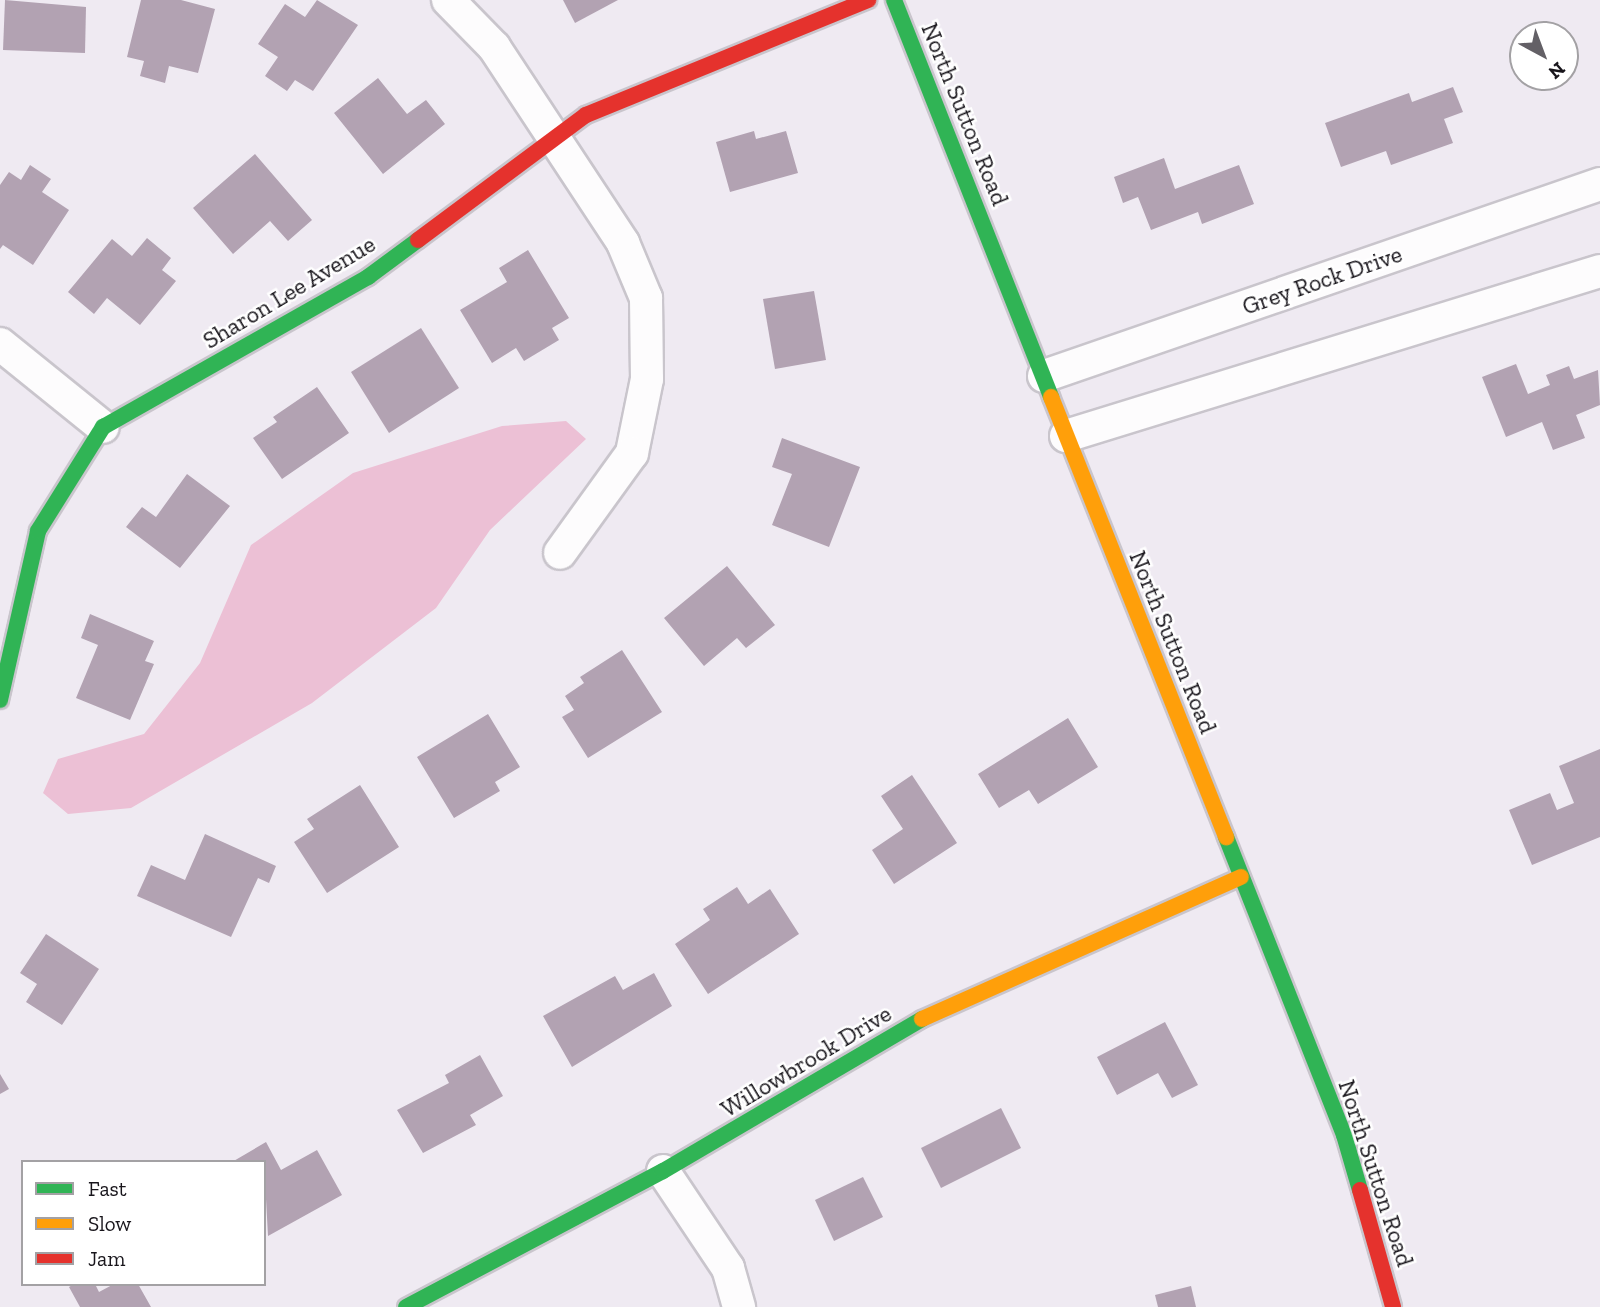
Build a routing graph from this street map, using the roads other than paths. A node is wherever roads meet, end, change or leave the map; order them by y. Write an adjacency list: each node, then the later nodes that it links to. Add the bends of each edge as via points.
1 (449, 0): 4 (street, via 494,47)
2 (868, 0): 4 (street, Sharon Lee Avenue, via 586,114)
3 (894, 0): 8 (street, North Sutton Road)
4 (552, 136): 9 (street, Sharon Lee Avenue, via 368,277); 11 (street, via 623,243 646,298 647,379 632,453)
5 (1600, 184): 8 (street, Grey Rock Drive)
6 (1600, 271): 10 (street)
7 (0, 344): 9 (street)
8 (1044, 376): 10 (street, North Sutton Road)
9 (103, 427): 12 (street, Sharon Lee Avenue, via 37,531)
10 (1066, 436): 13 (street, North Sutton Road)
11 (560, 553)
12 (0, 701)
13 (1241, 877): 14 (street, Willowbrook Drive, via 946,1005); 17 (street, North Sutton Road, via 1344,1135)
14 (663, 1171): 15 (street, Willowbrook Drive); 16 (street, via 728,1268)
15 (406, 1307)
16 (739, 1307)
17 (1393, 1307)

